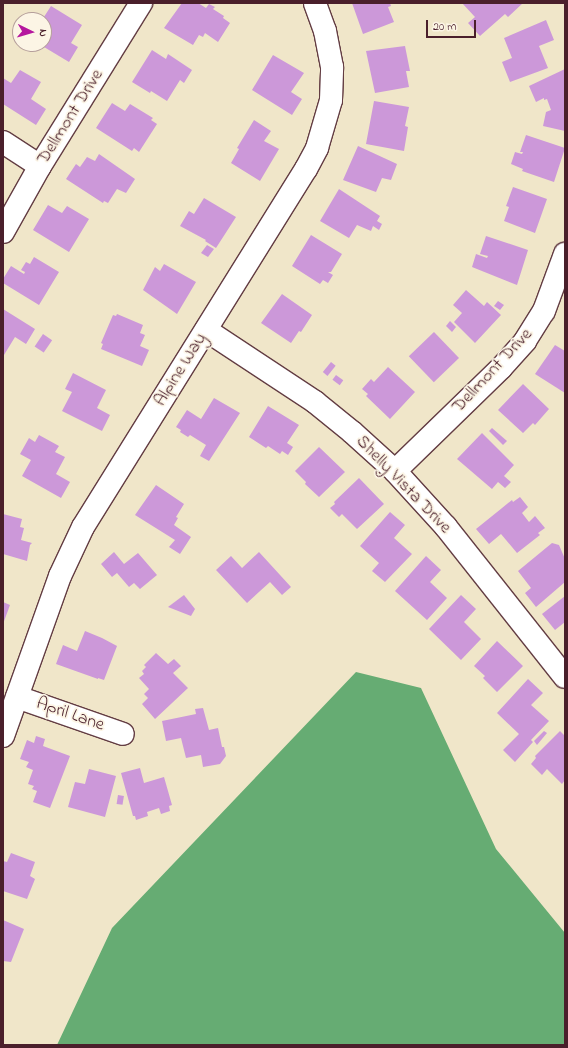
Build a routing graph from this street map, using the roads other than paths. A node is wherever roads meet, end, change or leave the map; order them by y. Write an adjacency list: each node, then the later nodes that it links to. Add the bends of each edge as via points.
1 (141, 3): 4 (street, Dellmont Drive)
2 (315, 3): 7 (street, Alpine Way, via 325,31 332,67 331,100 323,133 306,169)
3 (3, 142): 4 (street)
4 (40, 166): 5 (street, Dellmont Drive)
5 (3, 232)
6 (565, 254): 8 (street, Dellmont Drive, via 544,311 525,341 496,373)
7 (206, 330): 8 (street, Shelly Vista Drive, via 338,419); 10 (street, Alpine Way, via 93,510 72,549 60,576)
8 (395, 471): 9 (street, Shelly Vista Drive, via 446,527)
9 (565, 678)
10 (18, 697): 11 (street, April Lane); 12 (street, Alpine Way)
11 (123, 734)
12 (3, 736)

